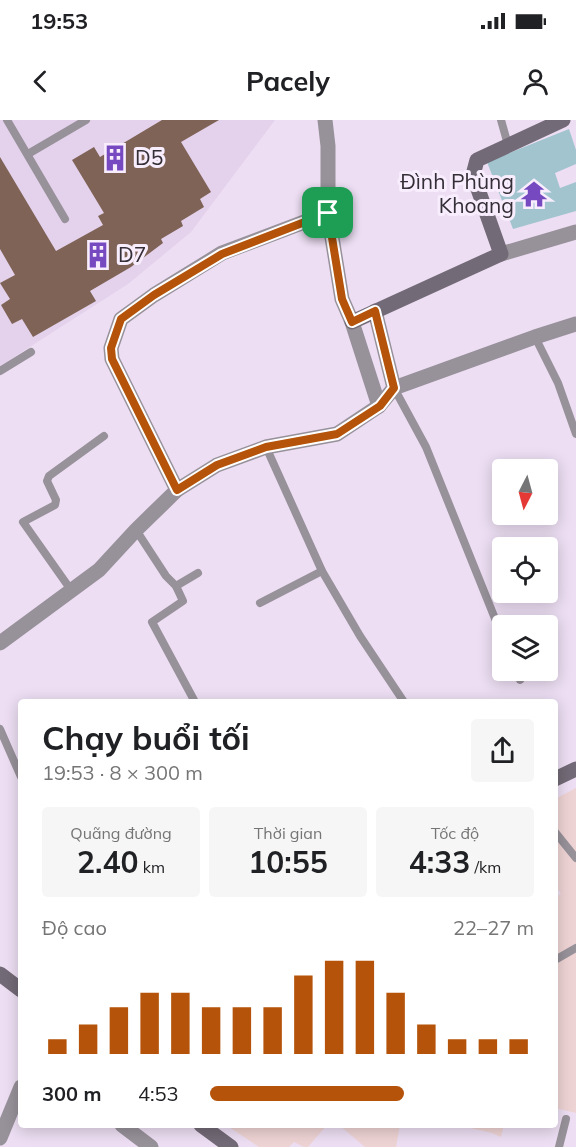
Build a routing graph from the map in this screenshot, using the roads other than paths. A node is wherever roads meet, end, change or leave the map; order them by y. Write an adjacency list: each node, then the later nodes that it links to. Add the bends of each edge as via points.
1 (7, 120): 7 (lane)
2 (86, 120): 7 (lane)
3 (325, 120): 8 (street)
4 (501, 120): 6 (lane)
5 (563, 120): 6 (street)
6 (508, 145): 11 (street, via 477,160 473,175)
7 (28, 154): 9 (lane)
8 (328, 213): 13 (street, via 342,299); 23 (street, via 222,254 121,319 111,348 112,359)
9 (65, 219)
10 (576, 232): 11 (street)
11 (501, 254): 12 (street)
12 (375, 311): 13 (street); 18 (street)
13 (352, 322): 19 (street)
14 (576, 324): 15 (street)
15 (535, 337): 18 (street); 20 (lane, via 558,382)
16 (31, 352): 17 (lane)
17 (0, 371)
18 (394, 388): 19 (street); 30 (lane, via 426,447)
19 (380, 406): 22 (street, via 337,434)
20 (576, 434)
21 (104, 436): 28 (lane, via 49,476 55,505 23,522)
22 (266, 447): 23 (street, via 217,465); 25 (lane)
23 (177, 490): 24 (street)
24 (136, 530): 27 (lane); 28 (street, via 99,570)
25 (322, 571): 29 (lane); 33 (lane)
26 (198, 573): 27 (lane)
27 (176, 586): 32 (lane, via 183,601 152,622)
28 (71, 590): 31 (street)
29 (260, 603)
30 (494, 615)
31 (0, 643)
32 (194, 699)
33 (402, 699)
34 (0, 729): 35 (lane)
35 (18, 765)
36 (576, 769): 37 (street)
37 (558, 778)
38 (558, 836): 39 (lane)
39 (576, 858)
40 (575, 953): 41 (lane)
41 (558, 959)
42 (0, 974): 43 (street)
43 (18, 988)
44 (18, 1094): 48 (street)
45 (566, 1119): 51 (lane)
46 (126, 1128): 49 (street)
47 (205, 1128): 50 (street)
48 (0, 1138)
49 (151, 1147)
50 (231, 1147)
51 (559, 1147)

